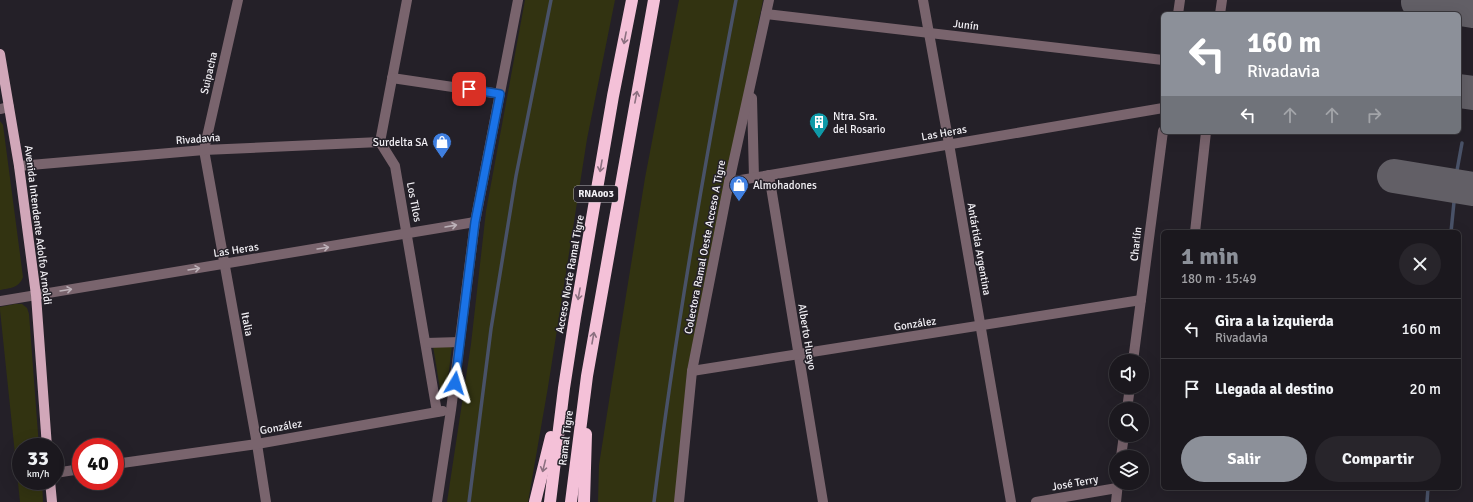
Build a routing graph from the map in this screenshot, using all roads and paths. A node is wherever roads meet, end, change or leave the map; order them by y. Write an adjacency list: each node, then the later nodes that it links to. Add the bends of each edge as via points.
1 (238, 0): 27 (street, Suipacha)
2 (407, 0): 17 (street)
3 (518, 0): 20 (street)
4 (632, 0): 46 (highway, Acceso Norte Ramal Tigre / RNA003, one-way to 46)
5 (654, 0): 18 (highway, RNA003)
6 (659, 0): 18 (highway)
7 (769, 0): 13 (street, Colectora Ramal Oeste Acceso A Tigre)
8 (923, 0): 14 (street, Antártida Argentina)
9 (1180, 0): 11 (street)
10 (1222, 0): 12 (street)
11 (1178, 12)
12 (1220, 12)
13 (766, 14): 14 (street, Junín); 19 (street, Colectora Ramal Oeste Acceso A Tigre)
14 (929, 33): 16 (street, Junín); 26 (street, Antártida Argentina)
15 (0, 54): 21 (main road, Avenida Intendente Adolfo Arnoldi)
16 (1161, 60)
17 (392, 78): 20 (street); 25 (street)
18 (640, 80): 45 (highway, RNA003, one-way to 18)
19 (752, 81): 30 (street); 31 (street, Colectora Ramal Oeste Acceso A Tigre)
20 (500, 94): 32 (street)
21 (5, 108): 28 (main road, Avenida Intendente Adolfo Arnoldi)
22 (1161, 108): 26 (street, Las Heras)
23 (1163, 134): 37 (street, Charlín)
24 (1206, 134): 33 (street)
25 (380, 142): 27 (street, Rivadavia); 34 (street, Los Tilos, via 395,166)
26 (949, 144): 29 (street, Las Heras); 39 (street, Antártida Argentina)
27 (204, 150): 28 (street, Rivadavia); 35 (street, Italia)
28 (19, 166): 36 (main road, Avenida Intendente Adolfo Arnoldi)
29 (769, 175): 30 (street, Las Heras); 42 (street, Alberto Hueyo)
30 (754, 178): 31 (street, Las Heras)
31 (729, 182): 44 (street, Colectora Ramal Oeste Acceso A Tigre)
32 (475, 222): 34 (street, Las Heras, one-way to 32); 40 (street)
33 (1195, 230)
34 (408, 234): 35 (street, Las Heras, one-way to 34); 41 (street, Los Tilos)
35 (224, 264): 36 (street, Las Heras, one-way to 35); 50 (street, Italia)
36 (36, 295): 38 (street, Las Heras); 49 (main road, Avenida Intendente Adolfo Arnoldi)
37 (1141, 300): 39 (street, González); 43 (street, Charlín)
38 (0, 301)
39 (980, 326): 42 (street, González); 64 (street, Antártida Argentina)
40 (460, 342): 41 (street); 47 (street)
41 (426, 343): 48 (street, Los Tilos)
42 (798, 354): 44 (street, González); 63 (street, Alberto Hueyo)
43 (1134, 354)
44 (692, 371): 62 (street, Colectora Ramal Oeste Acceso A Tigre)
45 (587, 376): 60 (highway, Ramal Tigre / RNA003); 61 (highway)
46 (564, 388): 58 (highway, one-way to 58); 59 (highway, Ramal Tigre / RNA003)
47 (451, 410): 48 (street, González); 57 (street)
48 (437, 412): 50 (street, González)
49 (46, 438)
50 (257, 444): 51 (street, González); 56 (street, Italia)
51 (124, 463)
52 (1109, 487): 65 (street, José Terry)
53 (51, 490): 55 (main road)
54 (1117, 490): 66 (street)
55 (52, 502)
56 (266, 502)
57 (437, 502)
58 (535, 502)
59 (550, 502)
60 (571, 502)
61 (584, 502)
62 (679, 502)
63 (823, 502)
64 (1011, 502)
65 (1036, 502)
66 (1116, 502)

